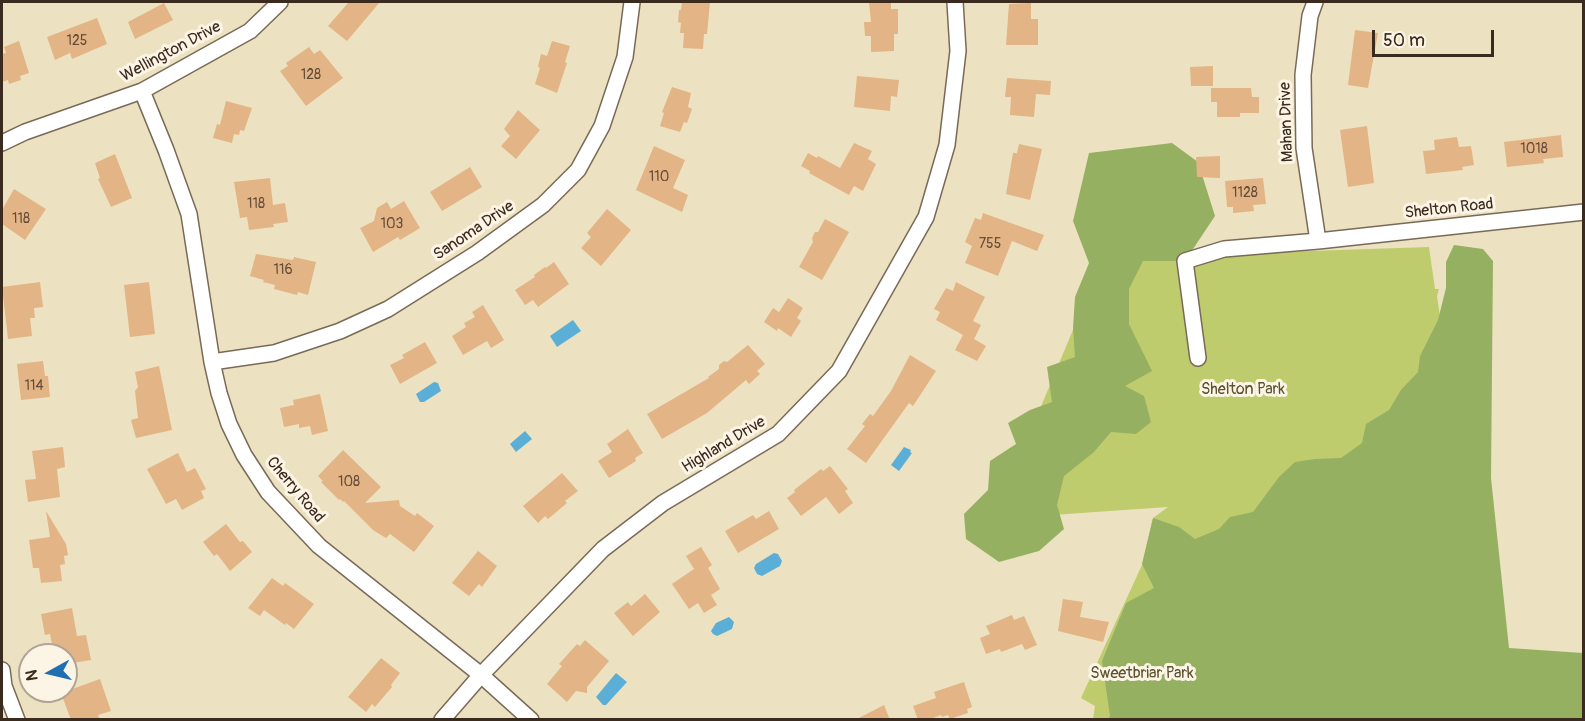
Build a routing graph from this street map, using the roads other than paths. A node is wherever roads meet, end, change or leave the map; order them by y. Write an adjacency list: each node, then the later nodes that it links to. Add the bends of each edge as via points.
1 (280, 2): 5 (street, Wellington Drive, via 250,31)
2 (632, 2): 10 (street, Sanoma Drive, via 625,57 602,126 578,170 543,205 477,253 388,309 340,331 274,353)
3 (955, 2): 12 (street, Highland Drive, via 958,51 947,145 926,217 839,371 778,434 663,503 603,549)
4 (1315, 2): 8 (street, Mahan Drive, via 1303,75 1304,148)
5 (142, 91): 6 (street, Wellington Drive); 10 (street, Cherry Road, via 189,214)
6 (2, 143)
7 (1584, 212): 8 (street, Shelton Road)
8 (1318, 241): 9 (street, Shelton Road, via 1224,249 1185,261)
9 (1198, 358)
10 (212, 362): 12 (street, Cherry Road, via 229,424 268,492 319,546)
11 (2, 670): 13 (street)
12 (481, 675): 14 (street, Highland Drive); 15 (street, Cherry Road)
13 (17, 720)
14 (442, 720)
15 (531, 720)

